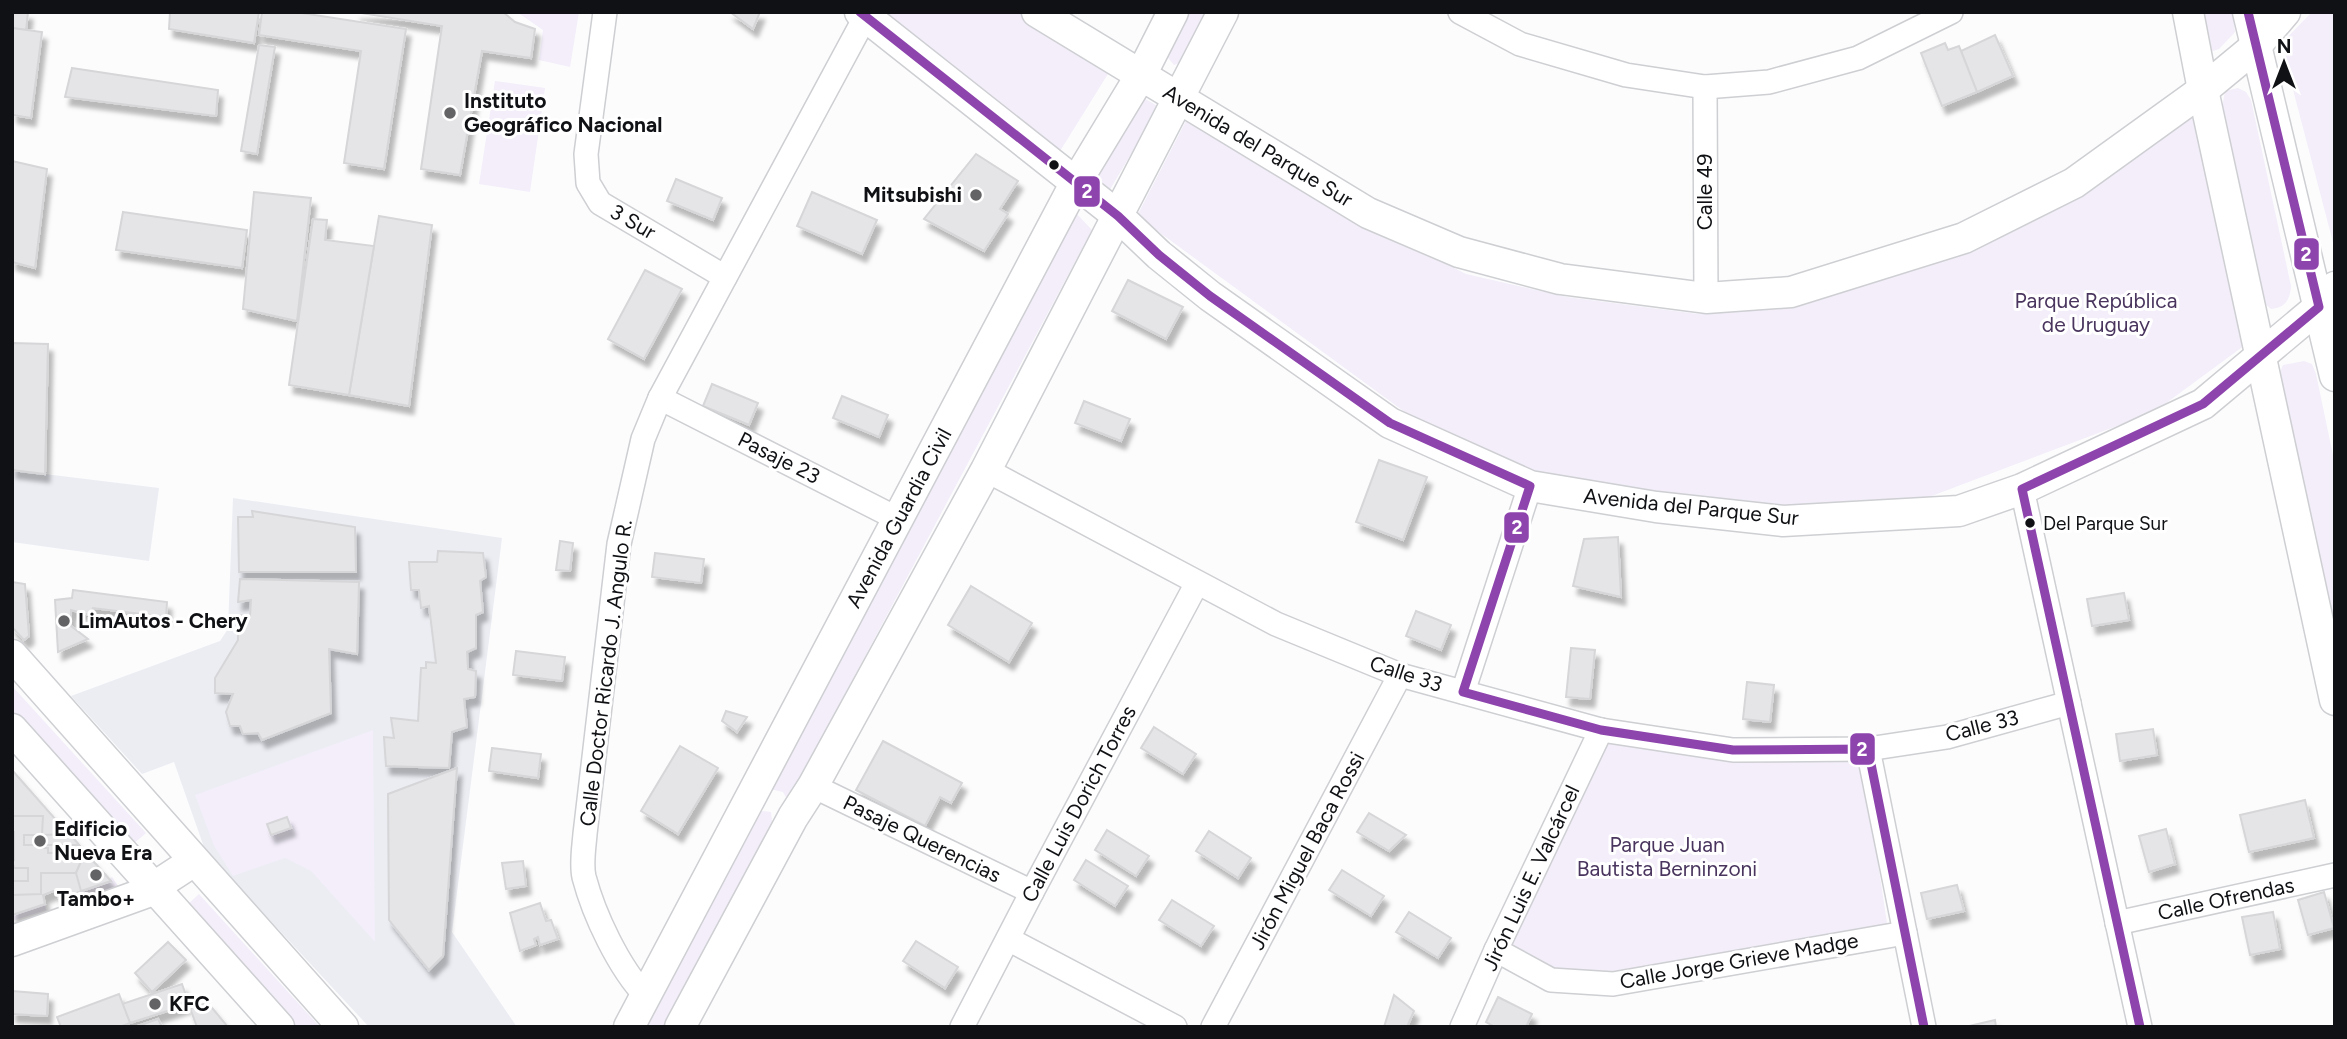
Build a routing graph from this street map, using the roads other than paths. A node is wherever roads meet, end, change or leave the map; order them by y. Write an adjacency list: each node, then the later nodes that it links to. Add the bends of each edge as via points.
1 (605, 12): 18 (street, 3 Sur, via 586,154 588,183 600,203)
2 (1037, 12): 12 (main road, Avenida del Parque Sur)
3 (1173, 12): 12 (main road, Avenida Guardia Civil)
4 (1223, 12): 15 (main road)
5 (1460, 12): 13 (street, via 1520,44 1626,75)
6 (2188, 12): 14 (main road)
7 (2248, 12): 11 (main road)
8 (2285, 12): 11 (main road, Avenida del Parque Sur)
9 (864, 14): 16 (main road); 18 (street, Calle Doctor Ricardo J. Angulo R.)
10 (1938, 16): 13 (street, via 1858,58 1769,82)
11 (2255, 47): 14 (main road, Avenida del Parque Sur); 19 (main road)
12 (1141, 75): 15 (main road, Avenida del Parque Sur); 16 (main road, Avenida Guardia Civil)
13 (1705, 87): 20 (street, Calle 49)
14 (2203, 90): 20 (main road, Avenida del Parque Sur, via 2074,183 1964,238 1791,292); 21 (main road)
15 (1178, 98): 17 (main road); 20 (main road, Avenida del Parque Sur, via 1368,213 1459,251 1560,279)
16 (1075, 184): 17 (main road, Avenida del Parque Sur); 27 (main road, Avenida Guardia Civil)
17 (1118, 216): 24 (main road); 25 (main road, Avenida del Parque Sur, via 1210,296 1390,423)
18 (725, 276): 23 (street, Calle Doctor Ricardo J. Angulo R.)
19 (2327, 297): 21 (main road, Avenida del Parque Sur); 22 (main road)
20 (1706, 298)
21 (2260, 358): 26 (main road, Avenida del Parque Sur, via 2203,404); 32 (main road)
22 (2335, 376)
23 (660, 398): 27 (street, Pasaje 23); 49 (street, Calle Doctor Ricardo J. Angulo R., via 643,439 619,544 583,875 609,943 631,981)
24 (986, 470): 28 (street, Calle 33); 37 (main road)
25 (1530, 486): 26 (main road, Avenida del Parque Sur, via 1783,521 1959,511); 31 (street)
26 (2022, 489): 33 (street)
27 (898, 519): 38 (main road, Avenida Guardia Civil)
28 (1197, 583): 30 (street, Calle 33, via 1276,624); 43 (street, Calle Luis Dorich Torres)
29 (12, 655): 40 (main road)
30 (1400, 675): 31 (street, Calle 33); 56 (street, Jirón Miguel Baca Rossi)
31 (1463, 692): 35 (street, Calle 33)
32 (2335, 700)
33 (2069, 704): 36 (street, Calle 33, via 1947,737); 44 (street)
34 (12, 729): 42 (main road)
35 (1601, 730): 36 (street, Calle 33, via 1733,750); 48 (street, Jirón Luis E. Valcárcel)
36 (1868, 749): 45 (street)
37 (813, 786): 39 (main road); 43 (street, Pasaje Querencias)
38 (751, 798): 39 (main road, via 775,796); 49 (main road, Avenida Guardia Civil)
39 (793, 817): 53 (main road)
40 (194, 860): 42 (main road); 51 (main road)
41 (2335, 875): 44 (street, Calle Ofrendas)
42 (154, 888): 47 (main road); 50 (main road)
43 (1032, 892): 46 (street, Calle Luis Dorich Torres)
44 (2117, 923): 59 (street)
45 (1905, 933): 48 (street, Calle Jorge Grieve Madge, via 1613,984 1551,981); 58 (street)
46 (1008, 939): 54 (street, Calle Luis Dorich Torres); 55 (street)
47 (12, 941)
48 (1496, 950): 57 (street, Jirón Luis E. Valcárcel)
49 (646, 996): 52 (main road, Avenida Guardia Civil)
50 (279, 1027)
51 (343, 1027)
52 (629, 1027)
53 (680, 1027)
54 (962, 1027)
55 (1175, 1027)
56 (1213, 1027)
57 (1462, 1027)
58 (1924, 1027)
59 (2140, 1027)

